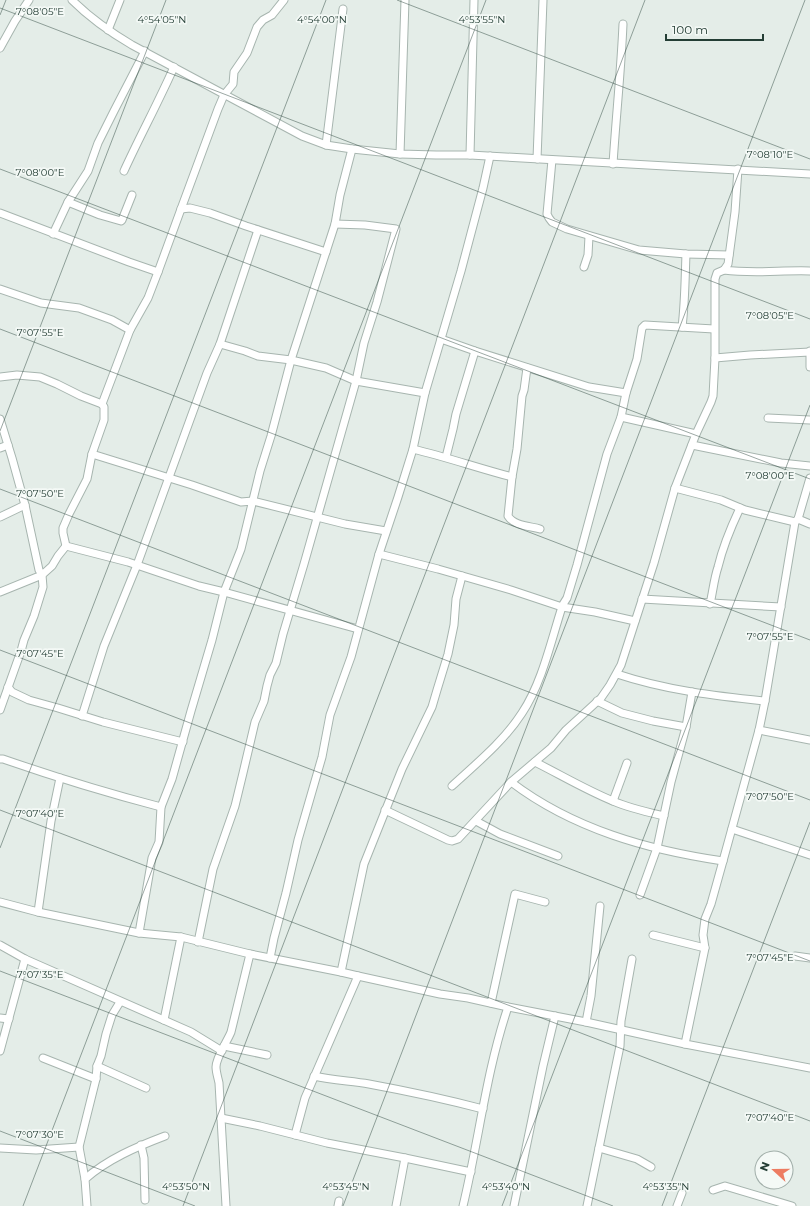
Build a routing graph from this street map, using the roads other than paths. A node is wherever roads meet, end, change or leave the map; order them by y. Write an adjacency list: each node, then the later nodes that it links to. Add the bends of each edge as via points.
1 (29, 0): 11 (street)
2 (72, 0): 10 (street)
3 (120, 0): 10 (street)
4 (284, 0): 14 (street, via 272,15 257,27 247,52 234,72 232,86)
5 (405, 0): 17 (street)
6 (474, 0): 18 (street)
7 (544, 0): 20 (street)
8 (343, 9): 15 (street)
9 (622, 24): 22 (street)
10 (108, 30): 12 (street)
11 (0, 48)
12 (145, 51): 13 (street); 27 (street, via 98,143 88,171)
13 (174, 67): 14 (street); 24 (street)
14 (224, 95): 15 (street, via 302,136); 28 (street)
15 (326, 145): 16 (street)
16 (352, 149): 17 (street); 32 (street)
17 (400, 154): 18 (street)
18 (470, 155): 19 (street)
19 (490, 156): 20 (street); 47 (street, via 461,270)
20 (537, 159): 21 (street)
21 (552, 160): 22 (street); 35 (street, via 547,214 558,225)
22 (613, 164): 23 (street)
23 (738, 170): 25 (street); 38 (street)
24 (124, 171)
25 (810, 174)
26 (132, 195): 27 (street, via 121,221)
27 (68, 202): 34 (street)
28 (184, 202): 29 (street); 30 (street)
29 (190, 208): 30 (street); 33 (street)
30 (180, 209): 42 (street)
31 (0, 213): 34 (street)
32 (335, 224): 36 (street); 56 (street, via 396,229)
33 (258, 230): 36 (street); 48 (street)
34 (53, 234): 42 (street)
35 (589, 236): 37 (street, via 639,250); 39 (street, via 588,255)
36 (326, 252): 52 (street)
37 (686, 254): 38 (street); 44 (street)
38 (729, 255): 40 (street)
39 (584, 267)
40 (724, 270): 41 (street); 45 (street, via 717,273 715,279)
41 (810, 271)
42 (158, 272): 46 (street, via 148,298)
43 (0, 289): 46 (street, via 41,303 79,308 112,320)
44 (682, 327): 45 (street); 57 (street, via 645,325 642,328 637,359)
45 (714, 329): 51 (street)
46 (130, 330): 59 (street)
47 (440, 339): 49 (street); 58 (street)
48 (220, 344): 52 (street, via 258,356); 73 (street)
49 (475, 351): 54 (street); 70 (street)
50 (810, 352): 51 (street); 53 (street)
51 (715, 358): 64 (street, via 713,396)
52 (291, 360): 56 (street, via 326,368); 76 (street)
53 (810, 367)
54 (527, 368): 57 (street, via 590,386); 72 (street)
55 (0, 377): 59 (street, via 40,377)
56 (356, 381): 58 (street); 80 (street)
57 (626, 392): 60 (street)
58 (425, 393): 68 (street)
59 (102, 404): 69 (street, via 104,420)
60 (621, 417): 64 (street); 94 (street, via 606,454 575,572)
61 (768, 418): 63 (street)
62 (0, 419): 65 (street)
63 (810, 420)
64 (696, 434): 66 (street)
65 (8, 445): 67 (street); 77 (street)
66 (692, 445): 71 (street, via 781,463); 75 (street)
67 (0, 448)
68 (413, 448): 70 (street); 84 (street)
69 (92, 454): 73 (street); 85 (street, via 87,479 63,528)
70 (446, 457): 72 (street)
71 (810, 466)
72 (512, 477): 83 (street, via 508,516 511,521 518,524)
73 (168, 478): 76 (street, via 241,502); 87 (street)
74 (810, 478): 81 (street)
75 (675, 488): 78 (street, via 721,500); 92 (street)
76 (253, 501): 80 (street); 91 (street, via 241,549)
77 (25, 505): 79 (street); 88 (street)
78 (740, 508): 81 (street); 93 (street, via 722,552)
79 (0, 517)
80 (317, 517): 84 (street); 96 (street)
81 (797, 521): 82 (street); 95 (street)
82 (810, 524)
83 (540, 529)
84 (386, 531): 86 (street)
85 (66, 546): 87 (street); 88 (street)
86 (379, 554): 89 (street); 98 (street)
87 (137, 566): 91 (street); 105 (street, via 104,646)
88 (42, 575): 90 (street); 100 (street, via 43,587)
89 (462, 576): 94 (street); 118 (street, via 448,654 432,707)
90 (0, 592)
91 (224, 592): 96 (street); 109 (street)
92 (642, 599): 93 (street); 97 (street)
93 (710, 604): 95 (street)
94 (562, 606): 97 (street); 115 (street, via 538,682 523,711 499,741)
95 (781, 608): 103 (street)
96 (291, 610): 98 (street); 134 (street, via 264,701 255,722 235,806 213,869)
97 (635, 621): 99 (street)
98 (358, 629): 139 (street, via 330,715 322,757 298,840)
99 (617, 674): 101 (street); 102 (street)
100 (8, 687): 104 (street); 105 (street, via 12,692 29,700)
101 (692, 692): 103 (street); 106 (street)
102 (597, 701): 106 (street, via 622,713); 111 (street)
103 (765, 701): 107 (street)
104 (0, 710)
105 (82, 716): 109 (street)
106 (686, 727): 119 (street)
107 (759, 730): 108 (street); 121 (street)
108 (810, 740)
109 (183, 742): 117 (street)
110 (0, 759): 113 (street)
111 (535, 762): 114 (street); 116 (street)
112 (627, 763): 116 (street)
113 (60, 778): 117 (street); 130 (street)
114 (512, 782): 120 (street); 122 (street, via 529,796 578,822 603,833)
115 (452, 786)
116 (613, 801): 119 (street)
117 (161, 807): 131 (street, via 159,842 152,858)
118 (385, 810): 120 (street, via 452,841 458,839); 143 (street, via 364,864)
119 (664, 816): 122 (street)
120 (476, 821): 124 (street, via 500,834)
121 (732, 828): 123 (street); 125 (street)
122 (657, 848): 125 (street); 126 (street)
123 (810, 855)
124 (558, 856)
125 (723, 860): 136 (street, via 705,919)
126 (640, 895)
127 (0, 902): 130 (street)
128 (545, 902): 146 (street, via 515,894)
129 (600, 906): 152 (street)
130 (38, 912): 131 (street)
131 (139, 933): 133 (street)
132 (653, 935): 136 (street)
133 (181, 937): 134 (street); 151 (street)
134 (198, 942): 137 (street)
135 (0, 945): 141 (street)
136 (705, 948): 154 (street)
137 (250, 954): 139 (street); 155 (street, via 231,1032)
138 (795, 956): 140 (street)
139 (270, 958): 143 (street)
140 (810, 958)
141 (25, 959): 145 (street); 150 (street)
142 (632, 959): 153 (street)
143 (340, 972): 144 (street)
144 (358, 976): 146 (street); 161 (street)
145 (120, 1002): 151 (street); 159 (street, via 112,1015)
146 (490, 1003): 147 (street)
147 (508, 1007): 148 (street); 164 (street, via 498,1038)
148 (555, 1016): 152 (street); 183 (street)
149 (0, 1018): 150 (street)
150 (9, 1019): 156 (street)
151 (164, 1020): 155 (street)
152 (586, 1022): 153 (street)
153 (621, 1030): 154 (street); 171 (street)
154 (686, 1044): 160 (street)
155 (223, 1048): 157 (street); 165 (street, via 216,1067)
156 (0, 1051)
157 (267, 1055)
158 (43, 1058): 162 (street)
159 (97, 1066): 162 (street); 163 (street)
160 (810, 1068)
161 (314, 1076): 164 (street, via 415,1093); 167 (street)
162 (96, 1079): 169 (street)
163 (146, 1088)
164 (483, 1108): 174 (street)
165 (221, 1118): 167 (street); 180 (street)
166 (165, 1136): 168 (street)
167 (295, 1136): 172 (street)
168 (141, 1145): 175 (street, via 115,1157); 178 (street, via 144,1158)
169 (78, 1147): 170 (street, via 36,1150); 175 (street)
170 (0, 1148)
171 (599, 1148): 173 (street, via 637,1159); 184 (street)
172 (405, 1158): 174 (street); 181 (street)
173 (651, 1167)
174 (471, 1172): 182 (street)
175 (84, 1179): 179 (street)
176 (713, 1190): 186 (street, via 725,1186)
177 (682, 1193): 185 (street)
178 (145, 1200)
179 (87, 1206)
180 (226, 1206)
181 (396, 1206)
182 (463, 1206)
183 (514, 1206)
184 (587, 1206)
185 (677, 1206)
186 (792, 1206)

